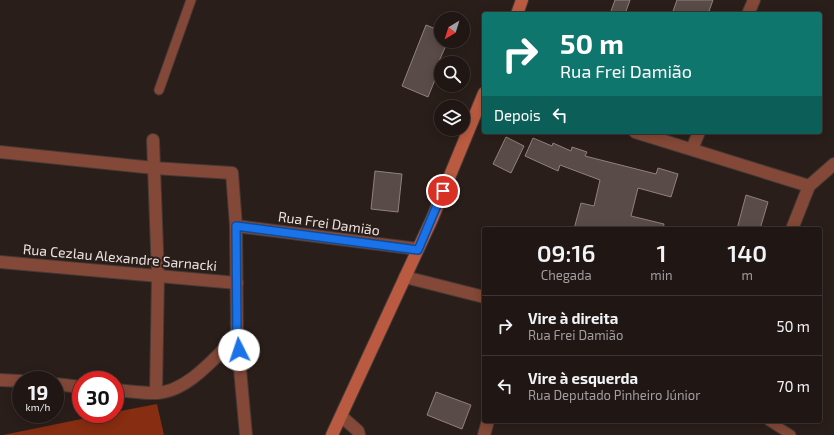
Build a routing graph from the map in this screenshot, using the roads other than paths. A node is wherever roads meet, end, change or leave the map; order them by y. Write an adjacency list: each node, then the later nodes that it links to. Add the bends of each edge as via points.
1 (190, 0): 6 (lane)
2 (522, 0): 4 (street)
3 (754, 0): 5 (street)
4 (518, 12)
5 (749, 12)
6 (159, 90)
7 (482, 98): 18 (street)
8 (642, 134): 11 (street)
9 (698, 134): 11 (street)
10 (154, 140): 14 (street)
11 (692, 149): 15 (street)
12 (0, 152): 14 (street)
13 (834, 164): 15 (street)
14 (154, 168): 16 (street, via 232,173); 20 (street)
15 (809, 186): 17 (street)
16 (236, 226): 18 (street, Rua Frei Damião); 22 (street)
17 (793, 227)
18 (418, 250): 21 (street)
19 (0, 262): 20 (street, Rua Cezlau Alexandre Sarnacki)
20 (158, 276): 22 (street, Rua Cezlau Alexandre Sarnacki); 28 (street)
21 (405, 277): 23 (street); 29 (street)
22 (237, 283): 24 (street)
23 (482, 296)
24 (237, 336): 28 (street, via 190,381 173,390); 32 (street)
25 (0, 380): 26 (street)
26 (12, 381)
27 (124, 391): 28 (street)
28 (156, 393)
29 (341, 416): 33 (street); 34 (street, via 358,430)
30 (487, 423): 35 (street)
31 (772, 423): 36 (lane)
32 (246, 435)
33 (332, 435)
34 (359, 435)
35 (484, 435)
36 (792, 435)

